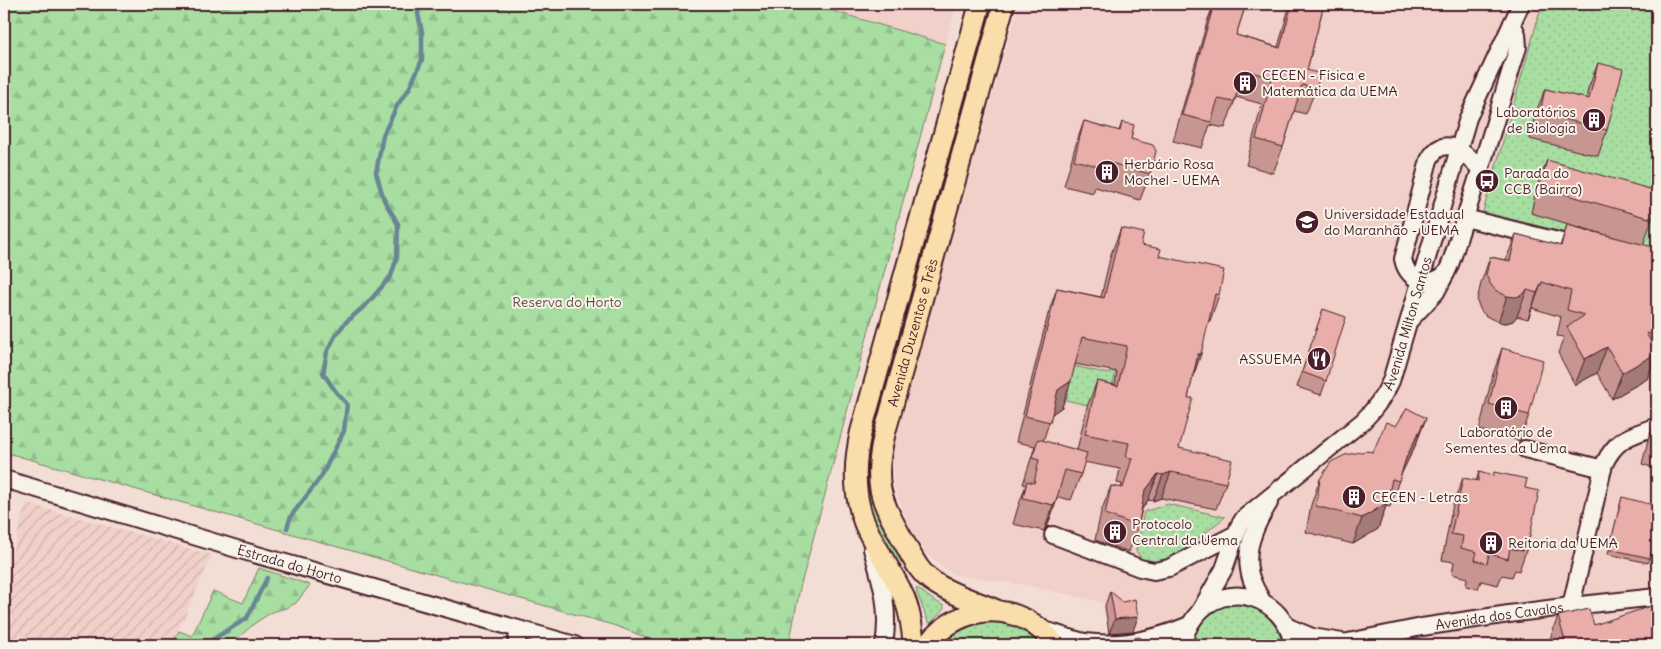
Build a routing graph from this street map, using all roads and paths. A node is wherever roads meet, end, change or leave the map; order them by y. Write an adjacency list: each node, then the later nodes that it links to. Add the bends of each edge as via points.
1 (980, 4): 17 (main road, Avenida Duzentos e Três, via 857,447 855,477)
2 (1004, 4): 23 (main road, Avenida Duzentos e Três, via 885,432 878,469 880,493 887,513 920,569 940,587)
3 (1521, 4): 4 (street, Avenida Milton Santos)
4 (1512, 23): 5 (street, Avenida Milton Santos, via 1468,118); 6 (street, via 1518,47)
5 (1458, 149): 6 (street); 10 (street, Avenida Milton Santos); 10 (street, via 1440,148 1429,160 1403,259 1409,274)
6 (1480, 169): 7 (street)
7 (1465, 218): 8 (street); 9 (street)
8 (1600, 251)
9 (1447, 272): 10 (street, via 1428,282); 11 (street, via 1436,292)
10 (1420, 281): 11 (street, Avenida Milton Santos)
11 (1408, 322): 16 (street, Avenida Milton Santos, via 1391,381 1378,404 1363,421)
12 (1657, 426): 14 (street, via 1616,444)
13 (1525, 449): 14 (street)
14 (1602, 469): 22 (street)
15 (4, 479): 28 (street, Estrada do Horto)
16 (1277, 491): 18 (street, Avenida Milton Santos, via 1244,518); 21 (street, Avenida Milton Santos, via 1256,525 1248,555 1248,569)
17 (864, 522): 32 (street, via 886,606); 33 (main road, Avenida Duzentos e Três, via 902,593 909,612)
18 (1236, 534): 19 (street, via 1169,568 1154,571); 24 (street, Avenida Milton Santos, via 1224,569)
19 (1053, 535)
20 (1657, 597): 22 (street, Avenida dos Cavalos)
21 (1262, 601): 24 (street, via 1230,596 1214,601); 26 (street, via 1277,612)
22 (1571, 606): 29 (street, Avenida dos Cavalos, via 1422,627)
23 (998, 611): 27 (main road, Avenida Duzentos e Três, via 1020,617); 34 (main road, via 962,616 941,629)
24 (1200, 611): 25 (street, Avenida Milton Santos)
25 (1190, 625): 27 (street, via 1129,643 1085,642); 36 (street, Avenida Milton Santos)
26 (1288, 627): 30 (street, Avenida dos Cavalos); 37 (street)
27 (1040, 629): 35 (main road, Avenida Duzentos e Três)
28 (517, 638): 31 (street, Estrada do Horto)
29 (1381, 640): 30 (street, Avenida dos Cavalos)
30 (1338, 644)
31 (576, 645)
32 (884, 645)
33 (914, 645)
34 (927, 645)
35 (1055, 645)
36 (1184, 645)
37 (1293, 645)

